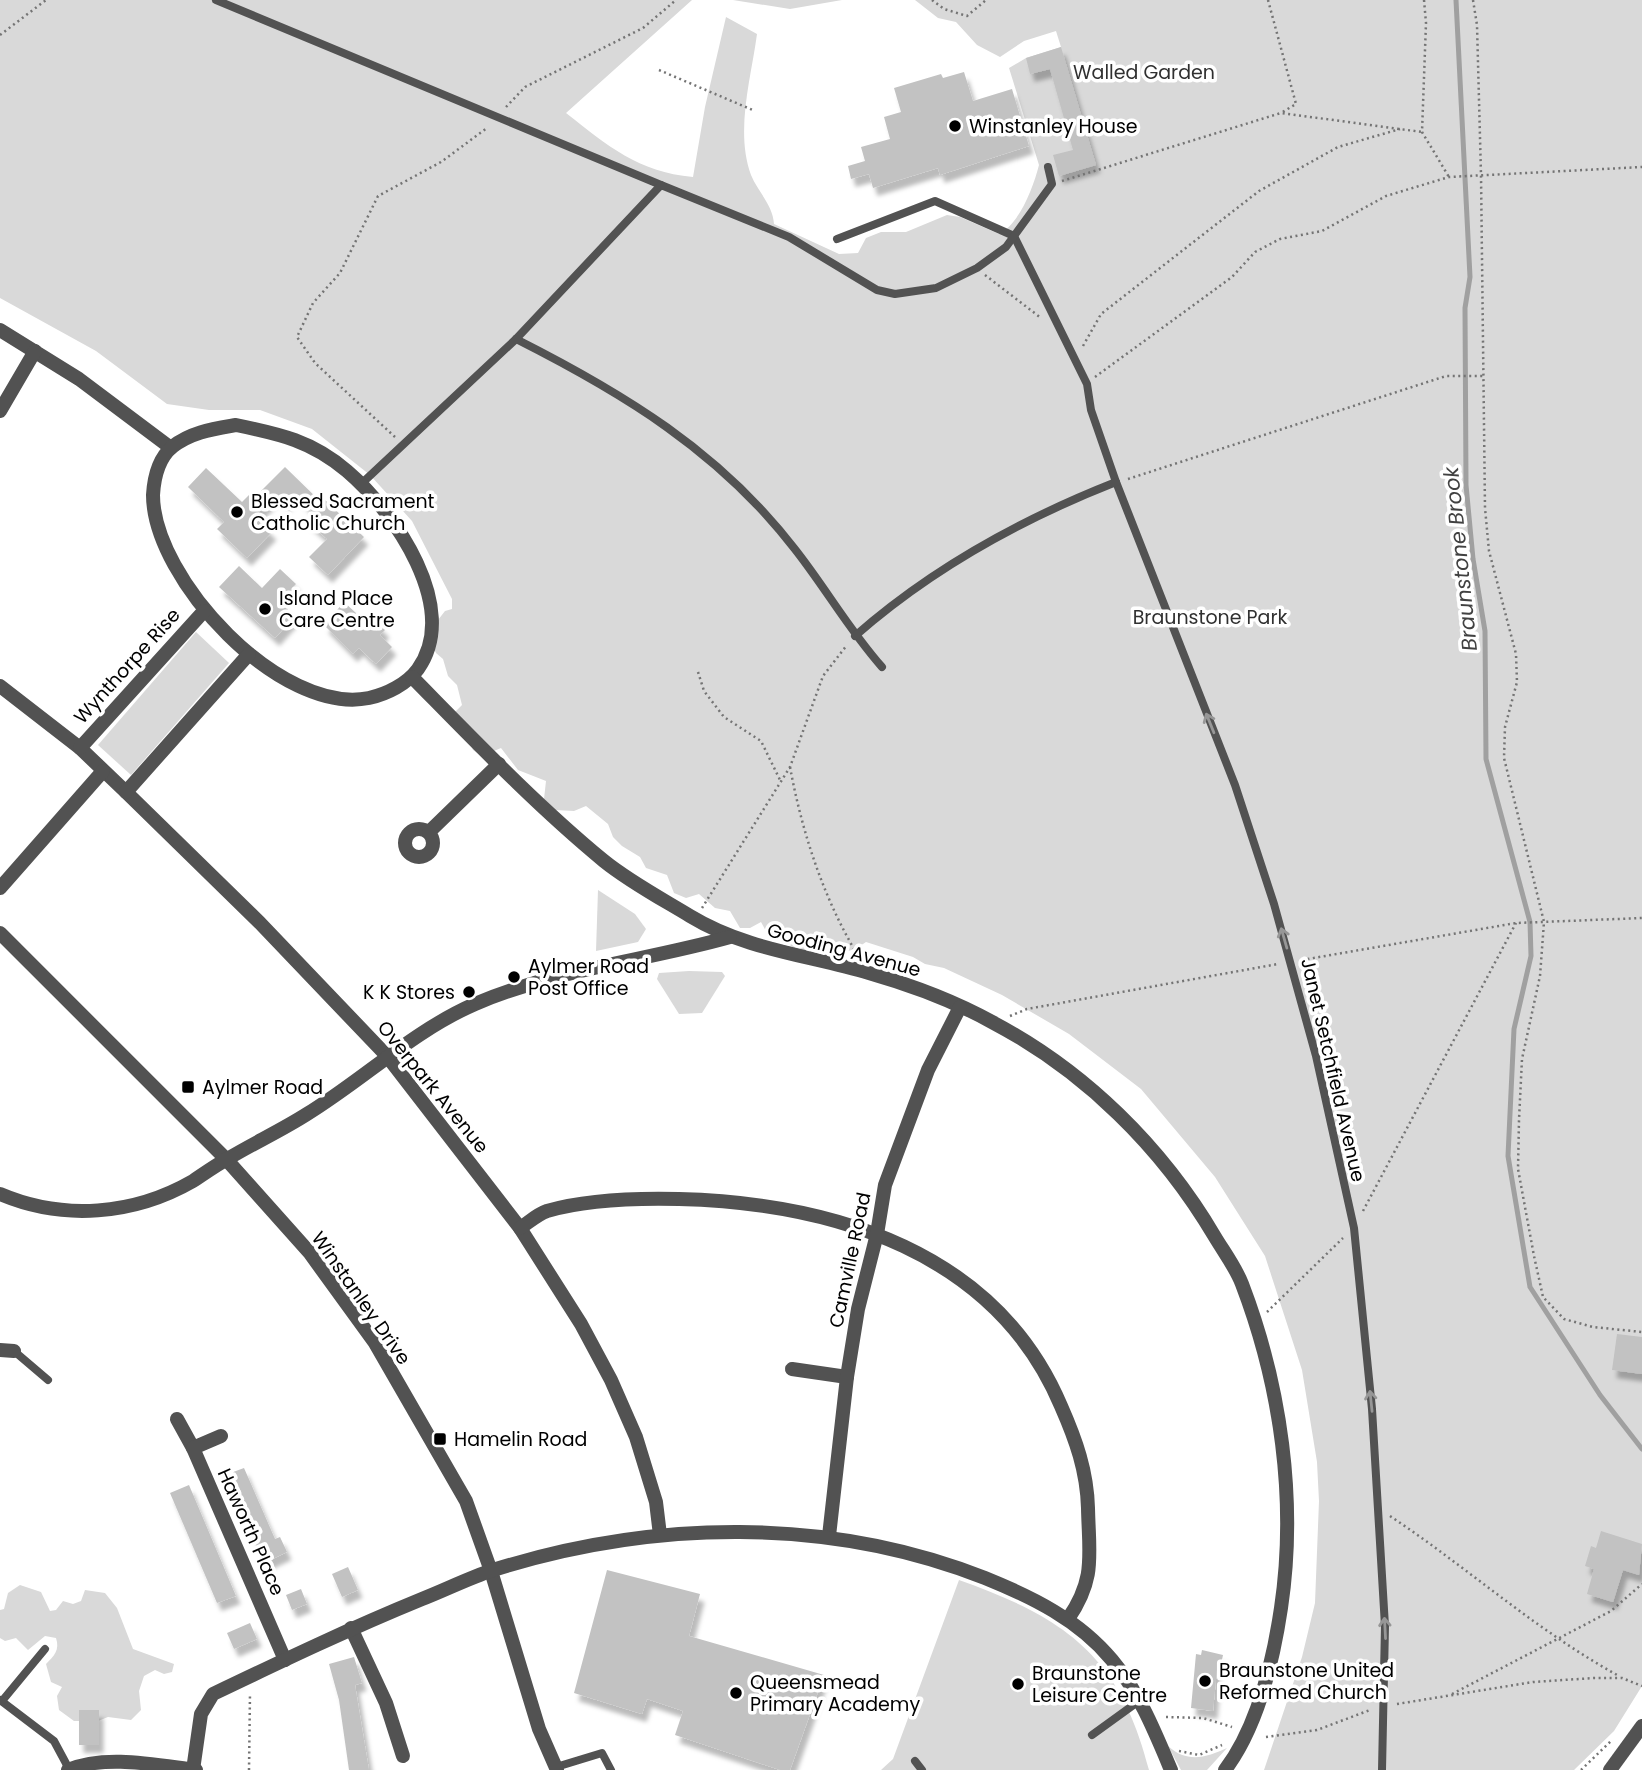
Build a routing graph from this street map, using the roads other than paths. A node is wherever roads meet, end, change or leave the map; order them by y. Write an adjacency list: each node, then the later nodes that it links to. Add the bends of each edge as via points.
1 (216, 0): 3 (lane)
2 (1048, 167): 4 (lane, via 1052,184)
3 (661, 185): 4 (lane, via 789,237 877,290 895,295 936,288 977,268); 7 (lane)
4 (1014, 236): 5 (lane, via 935,201); 11 (lane, Janet Setchfield Avenue, via 1087,384 1091,410)
5 (837, 239)
6 (0, 330): 8 (street)
7 (516, 339): 12 (lane); 14 (lane, via 636,404 717,464 794,547)
8 (36, 351): 9 (street); 10 (street)
9 (0, 411)
10 (171, 448): 12 (street, via 198,432 236,425 291,436 347,471); 13 (street, via 153,478 153,504 161,542 181,581)
11 (1116, 482): 14 (lane, via 1019,525 918,586); 62 (lane, Janet Setchfield Avenue, one-way to 11, via 1386,1644 1372,1409 1354,1228 1291,962 1235,785)
12 (360, 485): 17 (street, via 391,520 419,565 432,608 428,655)
13 (204, 611): 15 (street); 19 (street, Wynthorpe Rise)
14 (855, 636): 16 (lane)
15 (249, 654): 17 (street, via 304,689 341,700 369,698); 22 (street)
16 (882, 667)
17 (412, 677): 20 (street, Gooding Avenue)
18 (0, 686): 19 (street, Overpark Avenue)
19 (79, 748): 21 (street, Overpark Avenue)
20 (499, 764): 23 (street); 26 (street, Gooding Avenue, via 606,863)
21 (103, 771): 22 (street, Overpark Avenue); 24 (street)
22 (127, 792): 28 (street, Overpark Avenue)
23 (429, 832)
24 (0, 888)
25 (0, 933): 29 (street, Winstanley Drive)
26 (730, 937): 27 (street, Gooding Avenue, via 869,973); 28 (street, via 534,982 463,1010)
27 (960, 1007): 32 (street, Camville Road, via 906,1125 885,1185); 61 (street, Gooding Avenue, via 1060,1063 1132,1128 1192,1198 1241,1281 1281,1432 1287,1495 1286,1570 1268,1668 1251,1722)
28 (387, 1056): 29 (street, via 308,1114); 31 (street, Overpark Avenue)
29 (226, 1159): 30 (street, via 167,1193 97,1212 65,1212); 42 (street, Winstanley Drive, via 309,1252 375,1343 466,1501)
30 (0, 1194)
31 (520, 1228): 32 (street, via 545,1212 648,1198 755,1203); 40 (street, Overpark Avenue, via 553,1275 611,1380 647,1467)
32 (877, 1234): 35 (street, Camville Road); 43 (street, via 920,1252 979,1293 1018,1334 1052,1383 1081,1457 1088,1498 1088,1582)
33 (7, 1351): 36 (lane)
34 (792, 1369): 35 (street)
35 (847, 1377): 41 (street, Camville Road)
36 (48, 1380)
37 (177, 1419): 39 (street, Haworth Place)
38 (221, 1436): 39 (street)
39 (193, 1448): 46 (street, Haworth Place)
40 (660, 1535): 41 (street); 42 (street, via 577,1547)
41 (829, 1536): 43 (street, via 970,1572)
42 (491, 1571): 44 (street); 55 (street, Winstanley Drive)
43 (1068, 1619): 48 (street, via 1111,1659)
44 (351, 1628): 46 (street); 53 (street, via 386,1703)
45 (45, 1649): 47 (lane)
46 (285, 1660): 57 (street, via 213,1694 199,1724)
47 (1, 1700): 56 (lane, via 54,1741)
48 (1139, 1701): 50 (lane); 60 (street)
49 (1642, 1726): 51 (street)
50 (1092, 1735)
51 (1629, 1746): 52 (street); 63 (street)
52 (1642, 1754)
53 (403, 1756)
54 (915, 1761): 59 (lane)
55 (556, 1769): 58 (lane, via 602,1752)
56 (68, 1770): 57 (street, via 104,1762)
57 (194, 1770)
58 (611, 1770)
59 (922, 1770)
60 (1171, 1770)
61 (1225, 1770)
62 (1382, 1770)
63 (1610, 1770)

